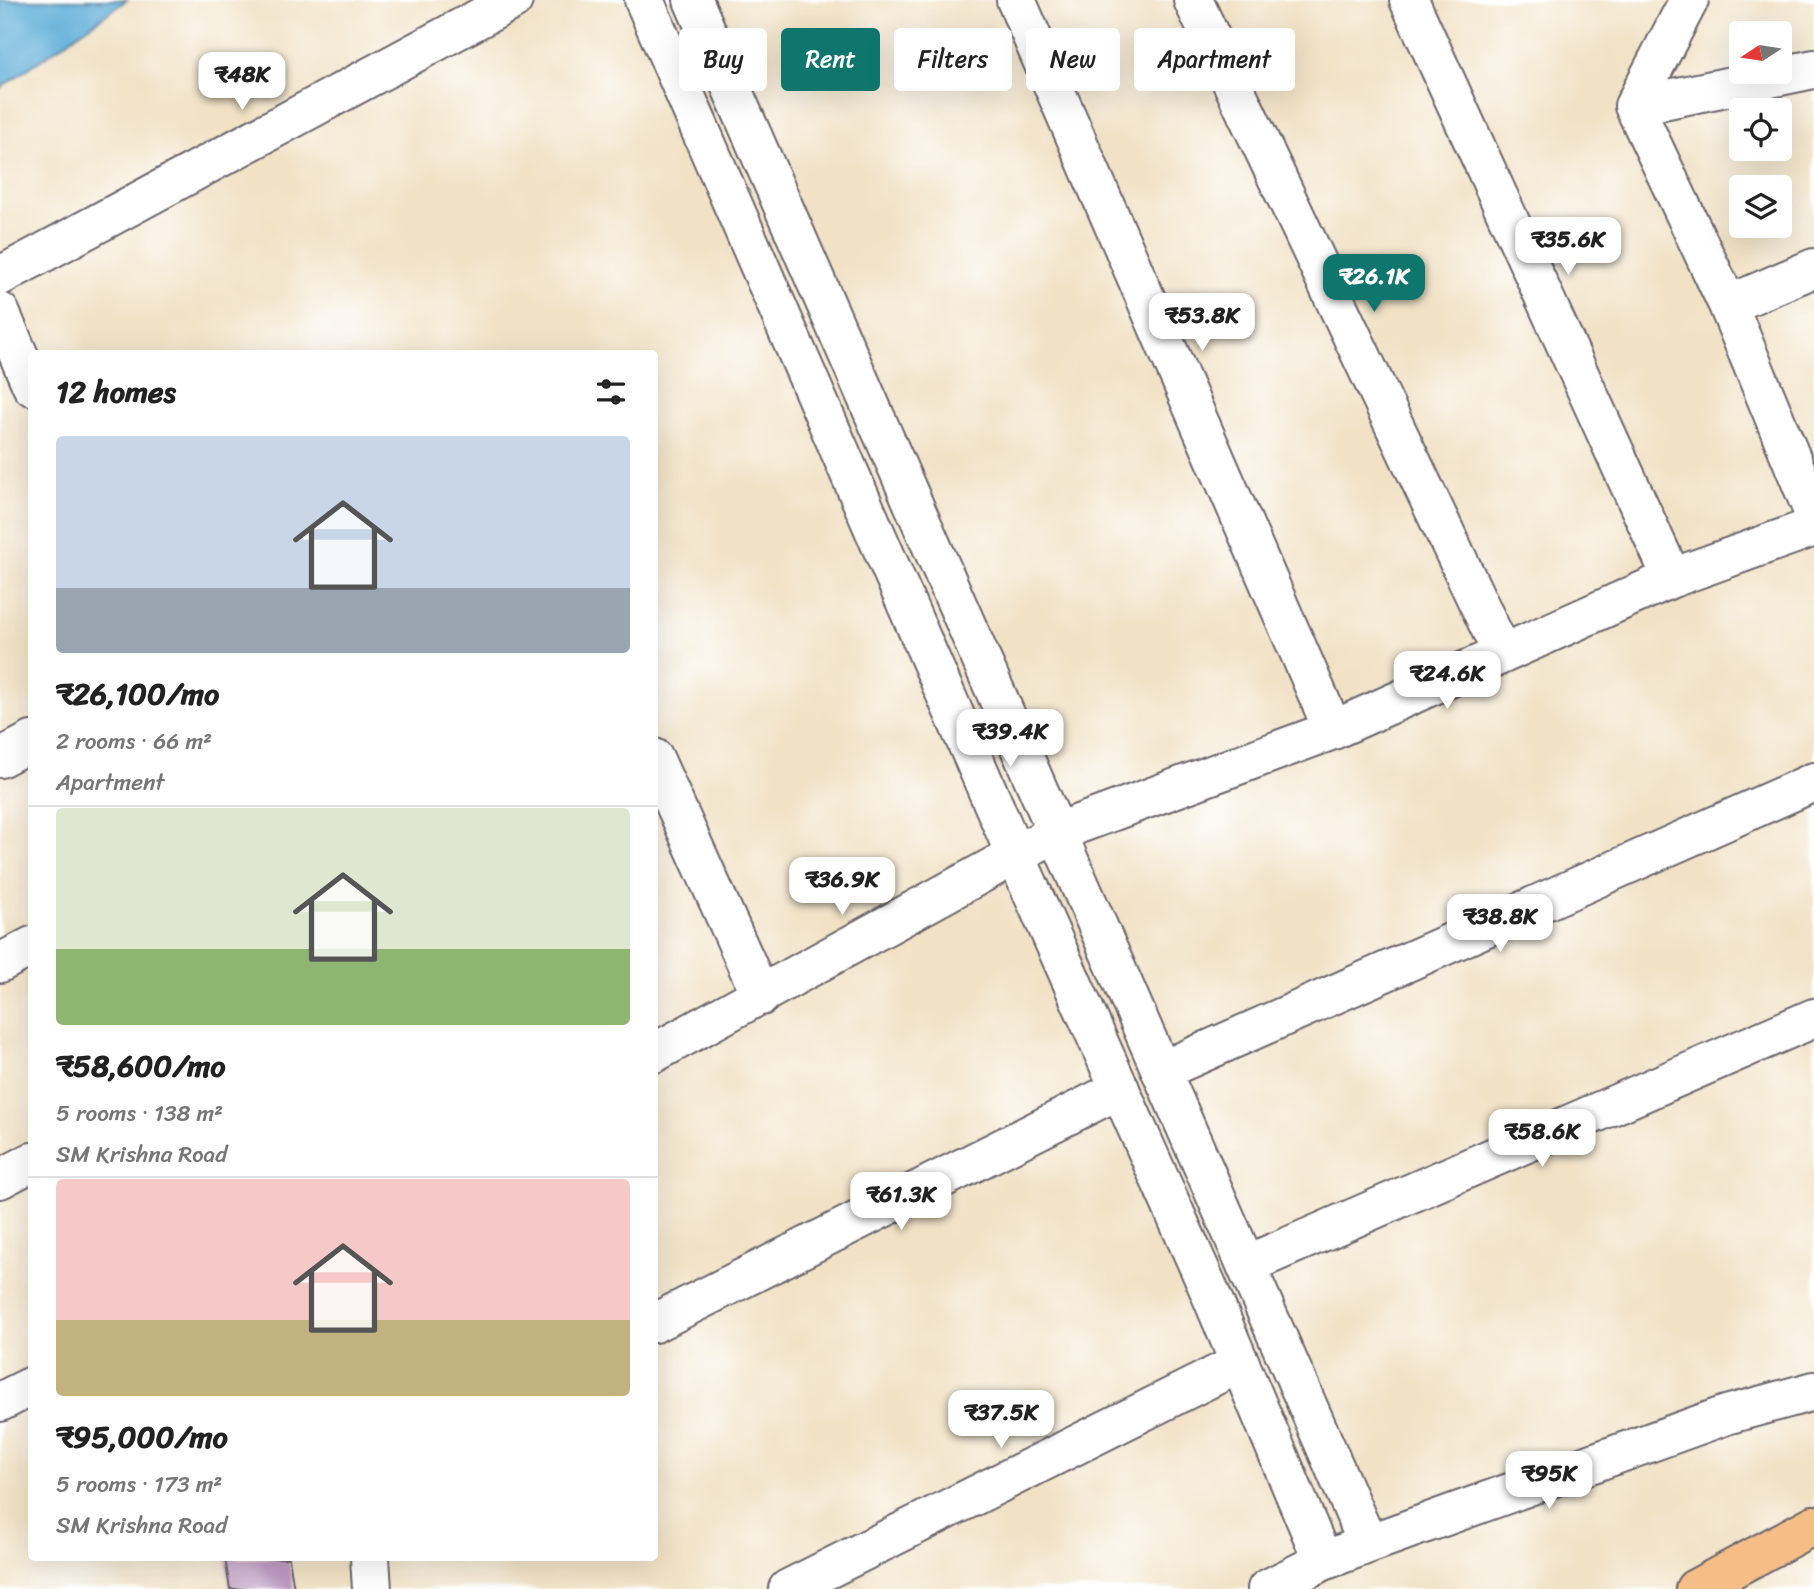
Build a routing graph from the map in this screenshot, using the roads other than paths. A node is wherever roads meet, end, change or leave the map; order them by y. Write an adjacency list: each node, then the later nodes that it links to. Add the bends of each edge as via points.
1 (513, 0): 11 (street)
2 (644, 0): 25 (street)
3 (693, 0): 24 (street)
4 (1016, 0): 19 (street)
5 (1193, 0): 18 (street)
6 (1409, 0): 17 (street)
7 (1689, 0): 9 (street)
8 (1814, 69): 9 (street)
9 (1634, 106): 12 (street)
10 (1814, 268): 12 (street)
11 (0, 276)
12 (1728, 305): 15 (street)
13 (0, 312): 14 (street)
14 (28, 377)
15 (1814, 514)
16 (1814, 527): 17 (street)
17 (1672, 578): 18 (street)
18 (1502, 653): 19 (street)
19 (1333, 730): 24 (street)
20 (28, 743): 21 (street)
21 (0, 758)
22 (658, 767): 28 (street)
23 (1814, 782): 31 (street)
24 (1057, 832): 25 (street); 31 (street)
25 (1015, 854): 28 (street); 32 (street)
26 (28, 948): 27 (street)
27 (0, 962)
28 (761, 996): 30 (street)
29 (1814, 1018): 35 (street)
30 (658, 1051)
31 (1161, 1071): 35 (street)
32 (1120, 1089): 36 (street); 37 (street)
33 (28, 1164): 34 (street)
34 (0, 1179)
35 (1246, 1265): 42 (street)
36 (658, 1320)
37 (1240, 1363): 44 (street); 46 (street)
38 (28, 1388): 40 (street)
39 (1814, 1391): 42 (street, via 1726,1415)
40 (0, 1402)
41 (1814, 1525): 48 (highway)
42 (1368, 1544): 44 (street)
43 (370, 1561): 45 (street)
44 (1323, 1561): 47 (street)
45 (372, 1589)
46 (788, 1589)
47 (1267, 1589)
48 (1695, 1589)

